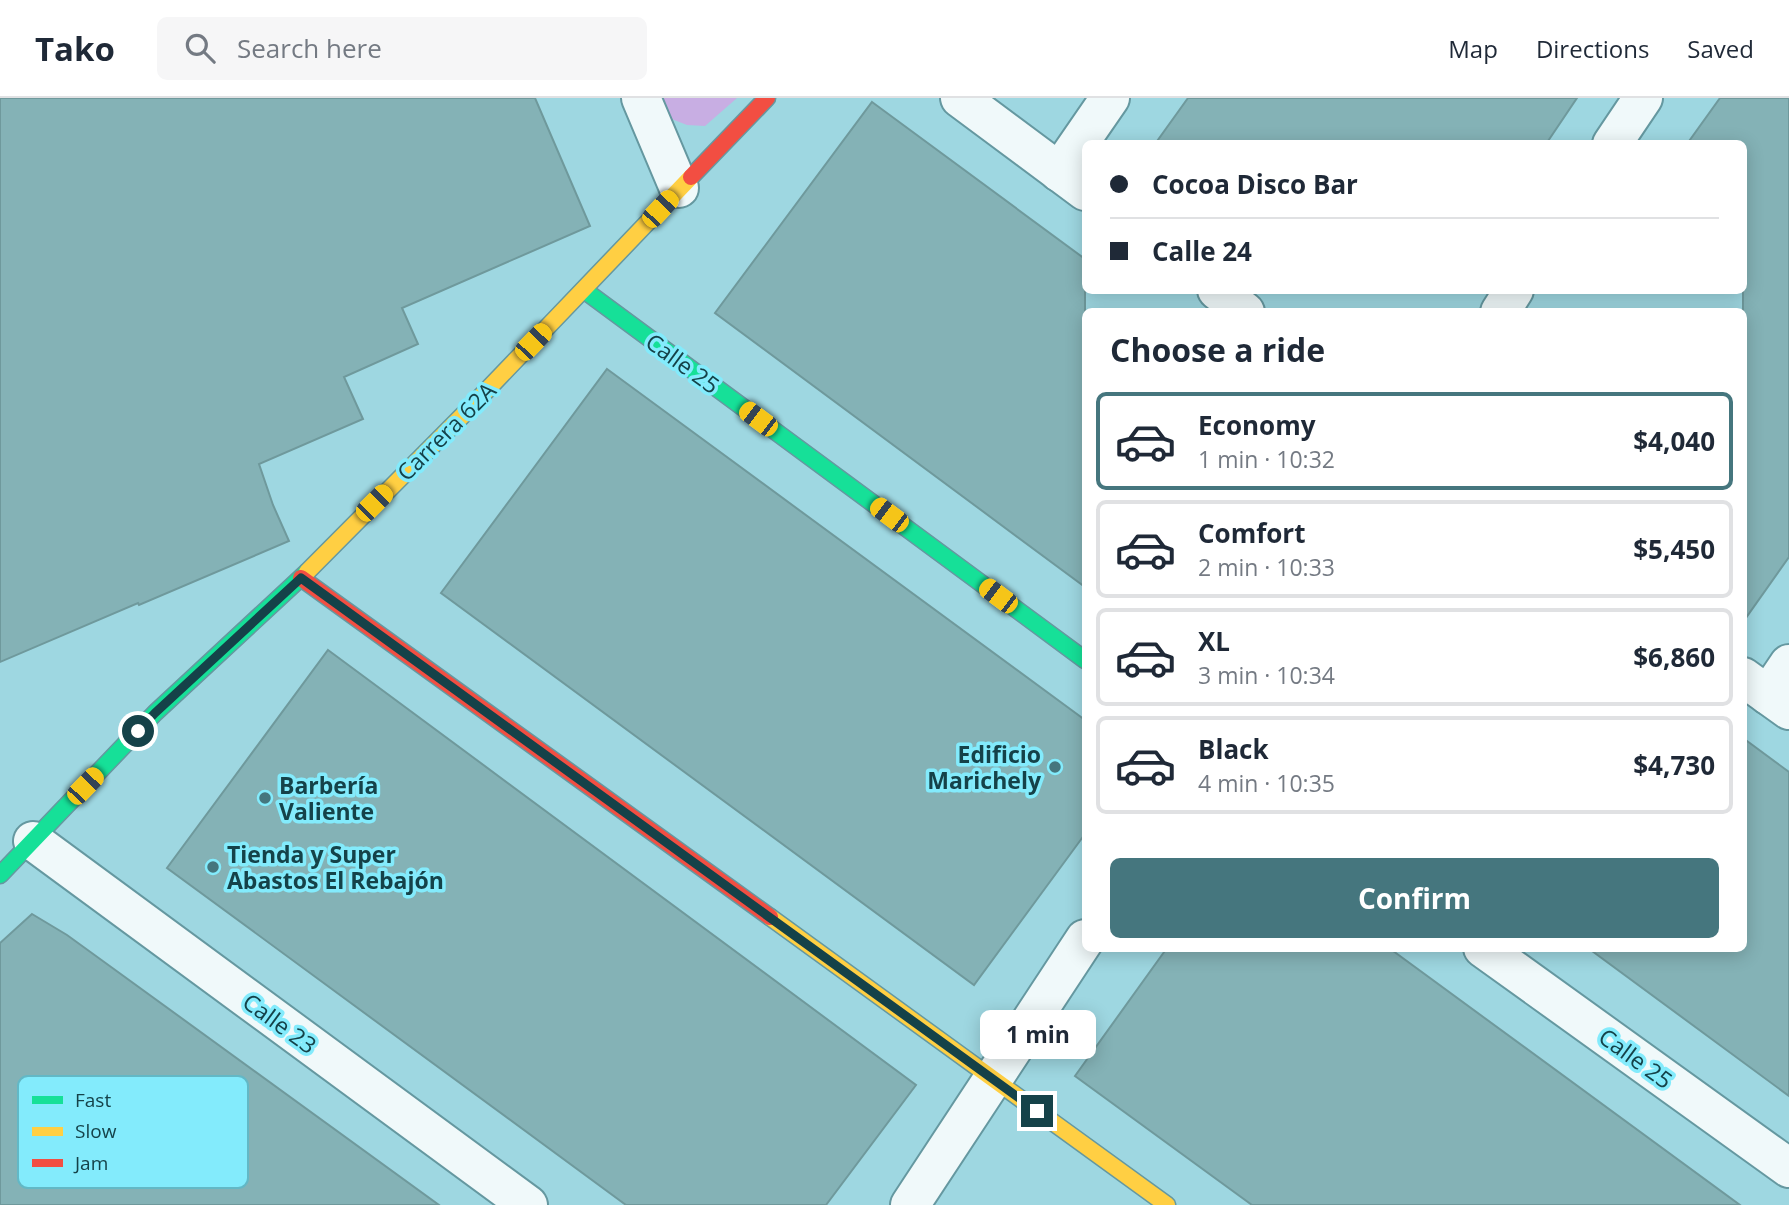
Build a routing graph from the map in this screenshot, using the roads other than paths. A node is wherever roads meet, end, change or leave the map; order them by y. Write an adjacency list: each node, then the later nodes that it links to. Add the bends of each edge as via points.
1 (641, 98): 10 (street)
2 (767, 98): 10 (street, Carrera 62A)
3 (960, 98): 9 (street)
4 (1110, 98): 6 (street)
5 (1643, 98): 7 (street)
6 (1091, 140)
7 (1615, 140)
8 (1082, 160): 9 (street)
9 (1072, 182)
10 (679, 188): 11 (street, Carrera 62A)
11 (584, 290): 14 (street, Carrera 62A); 15 (street, Calle 25)
12 (1222, 294): 13 (street)
13 (1240, 308)
14 (301, 578): 18 (street, Carrera 62A, via 155,713); 22 (street)
15 (1082, 658)
16 (1789, 664): 17 (street)
17 (1767, 694)
18 (33, 841): 19 (street, Carrera 62A); 24 (street, Calle 23)
19 (1, 870)
20 (1082, 944): 22 (street)
21 (1489, 952): 23 (street, Calle 25)
22 (994, 1080): 25 (street); 26 (street)
23 (1789, 1168)
24 (528, 1205)
25 (910, 1205)
26 (1167, 1205)

